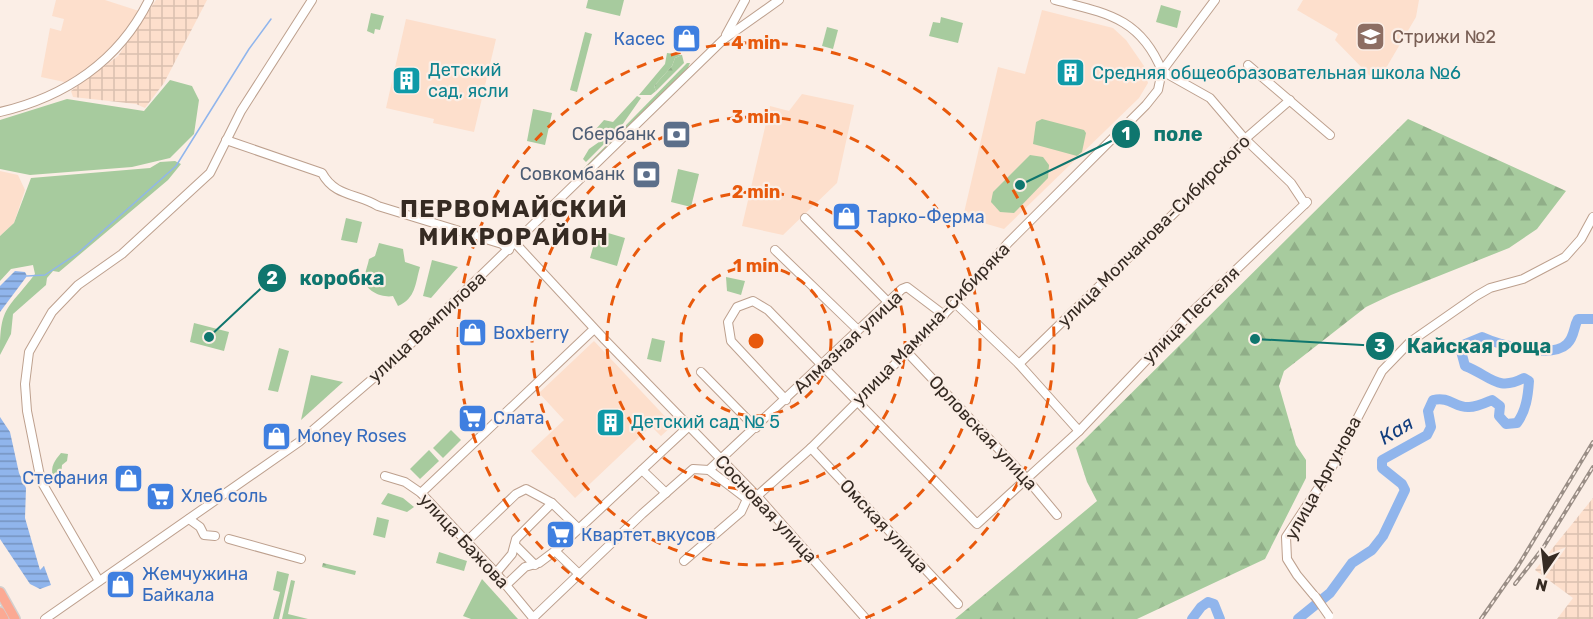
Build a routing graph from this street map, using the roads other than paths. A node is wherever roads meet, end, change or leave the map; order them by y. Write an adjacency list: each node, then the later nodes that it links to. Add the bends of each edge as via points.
1 (149, 0): 12 (street, via 125,38 80,80 37,102)
2 (312, 0): 15 (street)
3 (745, 0): 7 (street, via 746,12); 8 (street)
4 (779, 0): 7 (street, улица Вампилова)
5 (1055, 0): 10 (street, via 1113,16 1130,26)
6 (1215, 0): 10 (street, улица Мамина-Сибиряка)
7 (757, 15): 8 (street, улица Вампилова)
8 (724, 39): 18 (street, улица Вампилова)
9 (1248, 65): 11 (street)
10 (1162, 71): 14 (street, via 1210,98); 22 (street, улица Мамина-Сибиряка, via 1158,90 1146,105 1002,249)
11 (1290, 100): 13 (street); 14 (street, улица Молчанова-Сибирского)
12 (0, 112)
13 (1330, 135)
14 (1245, 139): 28 (street, улица Молчанова-Сибирского); 34 (street, улица Пестеля, via 1306,203 1195,309)
15 (226, 140): 19 (street, via 322,173 329,185 348,195 502,244); 59 (street, via 210,173 122,254 78,285 52,312 29,352 27,411 41,481)
16 (1593, 217): 64 (street, улица Аргунова, bridge, via 1565,257 1523,279 1476,296 1410,342 1382,371 1331,470 1286,537 1287,559)
17 (805, 218): 21 (street)
18 (516, 244): 19 (street, улица Вампилова); 24 (street, Сосновая улица)
19 (509, 250): 47 (street, улица Вампилова, via 391,363 299,442)
20 (775, 250): 25 (street)
21 (887, 301): 23 (street, Алмазная улица, via 907,287); 25 (street, Алмазная улица)
22 (955, 303): 23 (street, улица Мамина-Сибиряка); 28 (street)
23 (944, 315): 26 (street, улица Мамина-Сибиряка)
24 (594, 329): 32 (street, Сосновая улица); 41 (street)
25 (857, 329): 27 (street, Алмазная улица)
26 (907, 352): 31 (street, улица Мамина-Сибиряка); 40 (street, Орловская улица)
27 (819, 364): 30 (street, Алмазная улица); 30 (street, via 768,310 753,302 737,307 728,322 731,341); 31 (street)
28 (1019, 364): 34 (street)
29 (701, 372): 33 (street)
30 (786, 400): 33 (street, Алмазная улица)
31 (859, 400): 35 (street, улица Мамина-Сибиряка); 40 (street, улица Пестеля, via 977,524)
32 (688, 427): 36 (street, Сосновая улица); 37 (street)
33 (756, 428): 36 (street, Алмазная улица)
34 (1079, 431): 40 (street, улица Пестеля)
35 (811, 448): 43 (street, улица Мамина-Сибиряка); 62 (street, Омская улица)
36 (721, 461): 38 (street, Алмазная улица); 43 (street, Сосновая улица)
37 (642, 470): 42 (street); 48 (street)
38 (710, 470): 42 (street, Алмазная улица, via 693,469); 44 (street)
39 (385, 476): 41 (street, улица Бажова, via 405,482)
40 (1027, 479): 46 (street, Орловская улица)
41 (421, 493): 51 (street, улица Бажова)
42 (666, 493): 58 (street, Алмазная улица)
43 (757, 496): 44 (street, улица Мамина-Сибиряка); 69 (street, Сосновая улица)
44 (747, 499): 55 (street, via 741,512)
45 (552, 503): 48 (street); 51 (street, via 526,489); 52 (street, via 516,539)
46 (1058, 515)
47 (189, 519): 49 (street, via 204,536); 59 (street, улица Вампилова)
48 (579, 529): 53 (street)
49 (215, 536)
50 (229, 539): 54 (street)
51 (466, 542): 57 (street, улица Бажова)
52 (515, 545): 56 (street); 57 (street)
53 (555, 551): 56 (street); 58 (street)
54 (301, 559)
55 (684, 561)
56 (535, 565): 60 (street, via 525,567)
57 (496, 573): 60 (street, улица Бажова)
58 (579, 574): 68 (street, Алмазная улица)
59 (99, 581): 67 (street, улица Вампилова)
60 (506, 585): 68 (street, улица Бажова)
61 (0, 592): 66 (main road)
62 (958, 604)
63 (0, 612): 65 (main road)
64 (1326, 616)
65 (4, 619)
66 (15, 619)
67 (45, 619)
68 (534, 619)
69 (866, 619)

